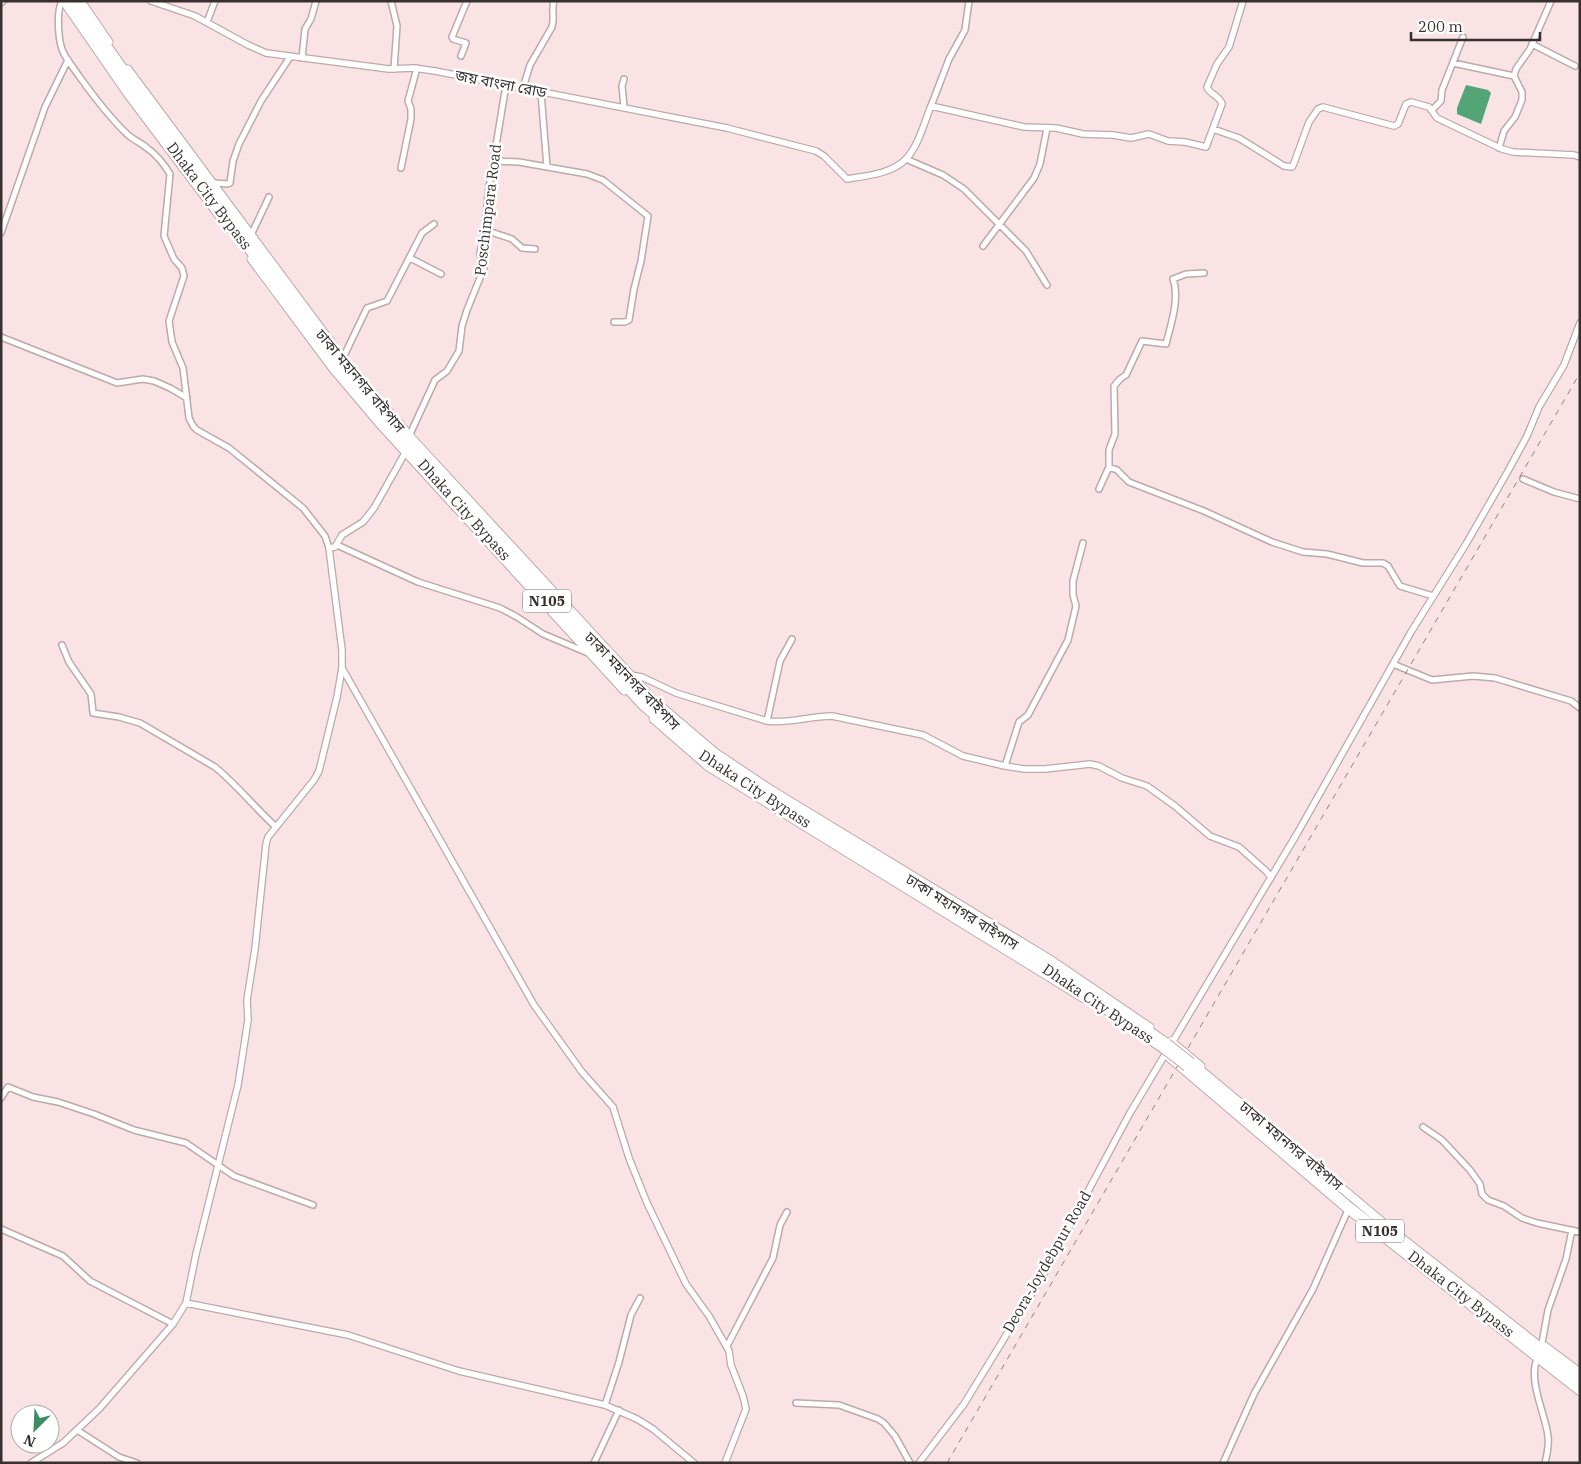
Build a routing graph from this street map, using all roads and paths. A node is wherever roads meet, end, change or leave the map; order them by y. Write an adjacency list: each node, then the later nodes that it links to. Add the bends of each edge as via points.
1 (62, 1): 20 (street, via 58,11 61,45); 60 (main road, via 294,318)
2 (68, 1): 80 (highway, Dhaka City Bypass / N105, via 175,152 336,365 402,443 643,706 710,763)
3 (75, 1): 80 (highway, ঢাকা মহানগর বাইপাস / N105, via 340,361 649,702 713,757 1120,1010)
4 (81, 1): 41 (main road)
5 (151, 1): 14 (street, জয় বাংলা রোড)
6 (215, 1): 14 (street)
7 (316, 1): 19 (street, via 305,29)
8 (391, 1): 24 (street, via 397,26)
9 (467, 1): 17 (street, via 452,37 466,43)
10 (554, 1): 28 (street, via 552,27 530,65)
11 (969, 1): 30 (street, via 965,30 949,59)
12 (1243, 1): 34 (street, via 1229,47 1217,64 1208,87 1222,102)
13 (1551, 1): 16 (street)
14 (207, 22): 18 (street, জয় বাংলা রোড, via 258,50)
15 (1463, 37): 21 (street)
16 (1532, 44): 22 (street); 25 (street)
17 (461, 56)
18 (290, 57): 19 (street, জয় বাংলা রোড); 41 (street, via 261,101 239,144 230,183)
19 (302, 58): 24 (street, জয় বাংলা রোড)
20 (68, 60): 46 (street, via 45,106); 58 (street, via 108,112 129,135 148,148 170,174 164,236 184,276 169,327 183,368)
21 (1453, 63): 25 (street); 32 (street, via 1441,101)
22 (1575, 66)
23 (417, 68): 24 (street, জয় বাংলা রোড); 27 (street, জয় বাংলা রোড); 40 (street, via 408,101 411,119)
24 (394, 69)
25 (1514, 76): 35 (street, via 1522,92 1522,100 1515,117 1504,130)
26 (624, 79): 31 (street)
27 (506, 85): 28 (street, জয় বাংলা রোড); 38 (street, Poschimpara Road)
28 (523, 88): 29 (street, জয় বাংলা রোড)
29 (540, 93): 31 (street, জয় বাংলা রোড); 39 (street)
30 (931, 106): 33 (street, via 1024,127); 37 (street)
31 (624, 107): 37 (street, জয় বাংলা রোড, via 816,151 847,179 889,169)
32 (1432, 110): 34 (street, via 1408,103 1398,124 1390,126 1320,108 1309,122 1292,167 1284,166 1239,138); 35 (street, via 1436,118)
33 (1047, 128): 34 (street, via 1131,138 1149,134 1168,142 1205,147); 44 (street, via 1034,178)
34 (1213, 129)
35 (1499, 148): 36 (street)
36 (1580, 157)
37 (906, 159): 44 (street, via 943,175 964,189)
38 (494, 162): 39 (street, via 515,161); 45 (street, Poschimpara Road)
39 (547, 167): 54 (street, via 603,180 648,216 642,261 628,320)
40 (401, 168)
41 (214, 183): 47 (main road)
42 (269, 197): 47 (street)
43 (434, 224): 50 (street, via 422,233)
44 (998, 224): 48 (street); 53 (street, via 1026,251)
45 (485, 230): 49 (street, via 512,239 522,248); 59 (street, Poschimpara Road, via 480,254 484,268 462,326 459,351 447,371 434,380)
46 (1, 233)
47 (252, 233): 57 (main road)
48 (983, 246)
49 (535, 249)
50 (410, 258): 52 (street); 57 (street, via 386,303 367,308)
51 (1204, 273): 61 (street, via 1173,278 1176,287 1174,307 1166,344 1142,341 1126,375 1114,386 1115,434 1109,450)
52 (441, 274)
53 (1047, 285)
54 (614, 322)
55 (1580, 323): 68 (street, Deora-Joydebpur Road, via 1564,365 1539,407 1522,445)
56 (1, 337): 58 (street, via 117,384 143,379)
57 (343, 358): 59 (main road)
58 (187, 398): 67 (street, via 193,426 234,452 303,508 325,536)
59 (411, 437): 74 (main road)
60 (405, 452): 66 (street, via 374,508 363,522 342,535); 71 (main road)
61 (1109, 467): 63 (street); 68 (street, via 1129,482 1272,542 1303,552 1363,563 1383,563 1400,586)
62 (1523, 479): 64 (street)
63 (1099, 489)
64 (1580, 499)
65 (1082, 543): 77 (street, via 1073,581 1076,606 1068,640 1028,715 1019,722)
66 (338, 545): 67 (street); 71 (street, via 418,582 500,608 543,634)
67 (329, 548): 73 (street)
68 (1433, 596): 72 (street, Deora-Joydebpur Road)
69 (792, 639): 76 (street, via 780,661)
70 (62, 645): 78 (street, via 69,662 91,694 93,713 140,723 215,767)
71 (589, 653): 80 (main road, via 641,708 708,767 1112,1017)
72 (1393, 664): 75 (street, via 1432,680 1473,676 1503,679 1571,701); 79 (street, Deora-Joydebpur Road)
73 (342, 668): 78 (street, via 319,771); 95 (street, via 534,1005 588,1079 613,1107 647,1203 686,1284)
74 (631, 675): 76 (street, via 676,693); 80 (main road, via 654,700 715,752 1050,959)
75 (1580, 708)
76 (767, 721): 77 (street, via 832,716 923,735 963,756)
77 (1005, 766): 79 (street, via 1045,769 1090,764 1144,784 1210,836 1239,847)
78 (276, 827): 84 (street, via 266,844 247,1000 248,1020 238,1084)
79 (1271, 877): 80 (street, Deora-Joydebpur Road)
80 (1167, 1047): 81 (highway, ঢাকা মহানগর বাইপাস / N105, bridge); 86 (main road); 94 (main road); 111 (street, Deora-Joydebpur Road, via 1043,1275 964,1404)
81 (1189, 1064): 98 (highway, ঢাকা মহানগর বাইপাস / N105, via 1400,1237); 99 (highway, Dhaka City Bypass / N105, via 1350,1207)
82 (1, 1098): 84 (street, via 8,1087 32,1097 58,1102 134,1130 186,1143)
83 (1423, 1127): 89 (street, via 1442,1140 1470,1170 1488,1200 1522,1218)
84 (218, 1164): 85 (street, via 244,1181); 92 (street)
85 (313, 1205)
86 (1348, 1210): 96 (main road); 112 (street, via 1313,1289 1254,1394)
87 (787, 1212): 95 (street, via 780,1226 773,1258)
88 (1, 1229): 93 (street, via 63,1256 90,1281)
89 (1572, 1230): 90 (street); 94 (street, via 1566,1260 1548,1310)
90 (1580, 1232)
91 (640, 1298): 102 (street, via 631,1315)
92 (186, 1303): 93 (street); 102 (street, via 348,1335 458,1371)
93 (173, 1324): 104 (street)
94 (1542, 1344): 97 (main road)
95 (727, 1346): 109 (street, via 746,1409)
96 (1537, 1360): 100 (main road); 113 (street, via 1534,1378 1549,1438)
97 (1580, 1372)
98 (1580, 1378)
99 (1580, 1386)
100 (1580, 1392)
101 (796, 1403): 110 (street, via 839,1405 878,1419 895,1436)
102 (605, 1405): 103 (street)
103 (619, 1410): 107 (street); 108 (street, via 653,1428)
104 (77, 1430): 105 (street, via 64,1444); 106 (street, via 119,1457)
105 (31, 1463)
106 (138, 1463)
107 (594, 1463)
108 (694, 1463)
109 (725, 1463)
110 (910, 1463)
111 (919, 1463)
112 (1223, 1463)
113 (1544, 1463)

